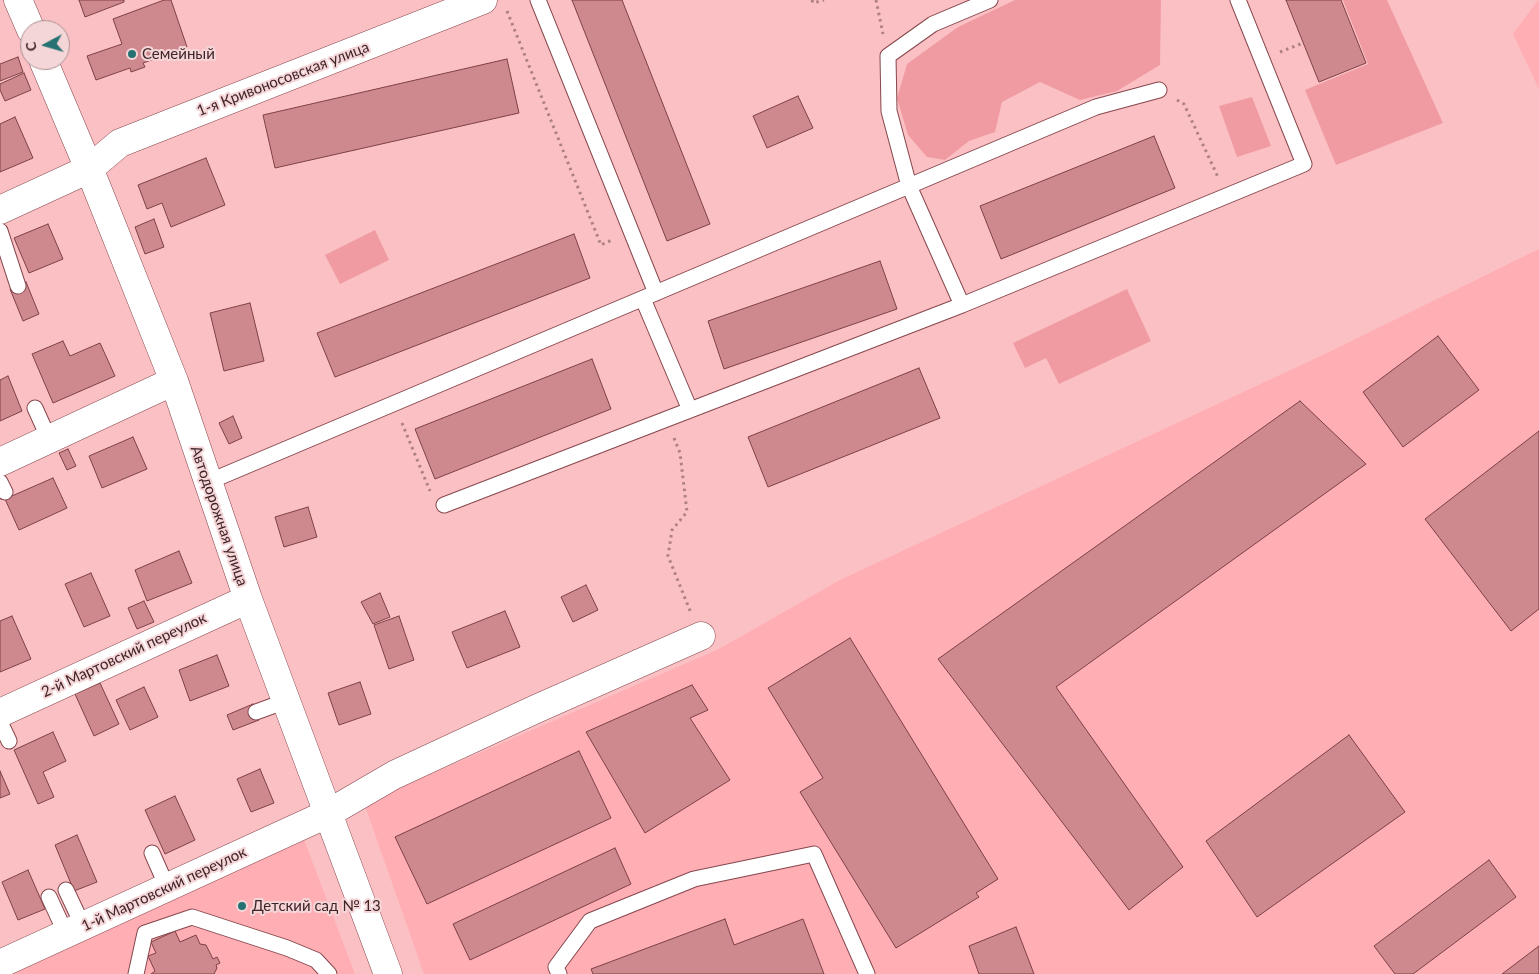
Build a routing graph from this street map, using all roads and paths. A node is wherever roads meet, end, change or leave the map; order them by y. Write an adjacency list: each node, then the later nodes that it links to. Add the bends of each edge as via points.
1 (18, 0): 9 (street)
2 (538, 0): 18 (lane)
3 (812, 0): 4 (path, via 813,3)
4 (824, 0)
5 (876, 0): 10 (path)
6 (990, 0): 10 (lane, via 933,24)
7 (1238, 0): 15 (lane, via 1304,164)
8 (494, 2): 13 (street, 1-я Кривоносовская улица, via 120,143); 18 (path, via 601,245)
9 (27, 20)
10 (888, 56): 14 (lane, via 889,110)
11 (47, 70): 13 (street, Автодорожная улица)
12 (1158, 90): 14 (lane, via 1096,107); 15 (path, via 1184,104)
13 (89, 169): 16 (street, 1-я Кривоносовская улица); 22 (street, Автодорожная улица)
14 (909, 186): 20 (lane); 21 (lane)
15 (1226, 196): 21 (lane)
16 (0, 210)
17 (0, 231): 19 (lane)
18 (631, 232): 20 (lane)
19 (18, 286)
20 (649, 296): 23 (lane); 25 (lane)
21 (962, 305): 25 (lane)
22 (174, 381): 27 (street); 29 (street, Автодорожная улица)
23 (394, 404): 29 (lane); 30 (path, via 429,490)
24 (35, 408): 27 (lane)
25 (690, 410): 26 (lane)
26 (667, 419): 30 (lane); 32 (path, via 680,453 687,512 672,530 668,556)
27 (50, 439): 28 (street)
28 (0, 462)
29 (208, 482): 31 (street, Автодорожная улица)
30 (444, 505)
31 (248, 598): 33 (street, Автодорожная улица); 34 (street, 2-й Мартовский переулок, via 149,634 84,682)
32 (701, 636): 37 (street, 1-й Мартовский переулок, via 394,775)
33 (286, 701): 35 (lane); 37 (street, Автодорожная улица)
34 (1, 711): 36 (lane)
35 (256, 712)
36 (9, 741)
37 (327, 814): 39 (street, 1-й Мартовский переулок); 46 (street, Автодорожная улица)
38 (152, 853): 39 (lane)
39 (168, 887): 42 (street, 1-й Мартовский переулок)
40 (66, 890): 42 (lane)
41 (49, 897): 42 (lane)
42 (75, 930): 43 (street, 1-й Мартовский переулок)
43 (0, 964)
44 (136, 974): 45 (lane, via 145,933 192,917 316,960)
45 (329, 974)
46 (388, 974)
47 (558, 974): 48 (lane, via 556,967 590,922 694,879 814,854)
48 (867, 974)

